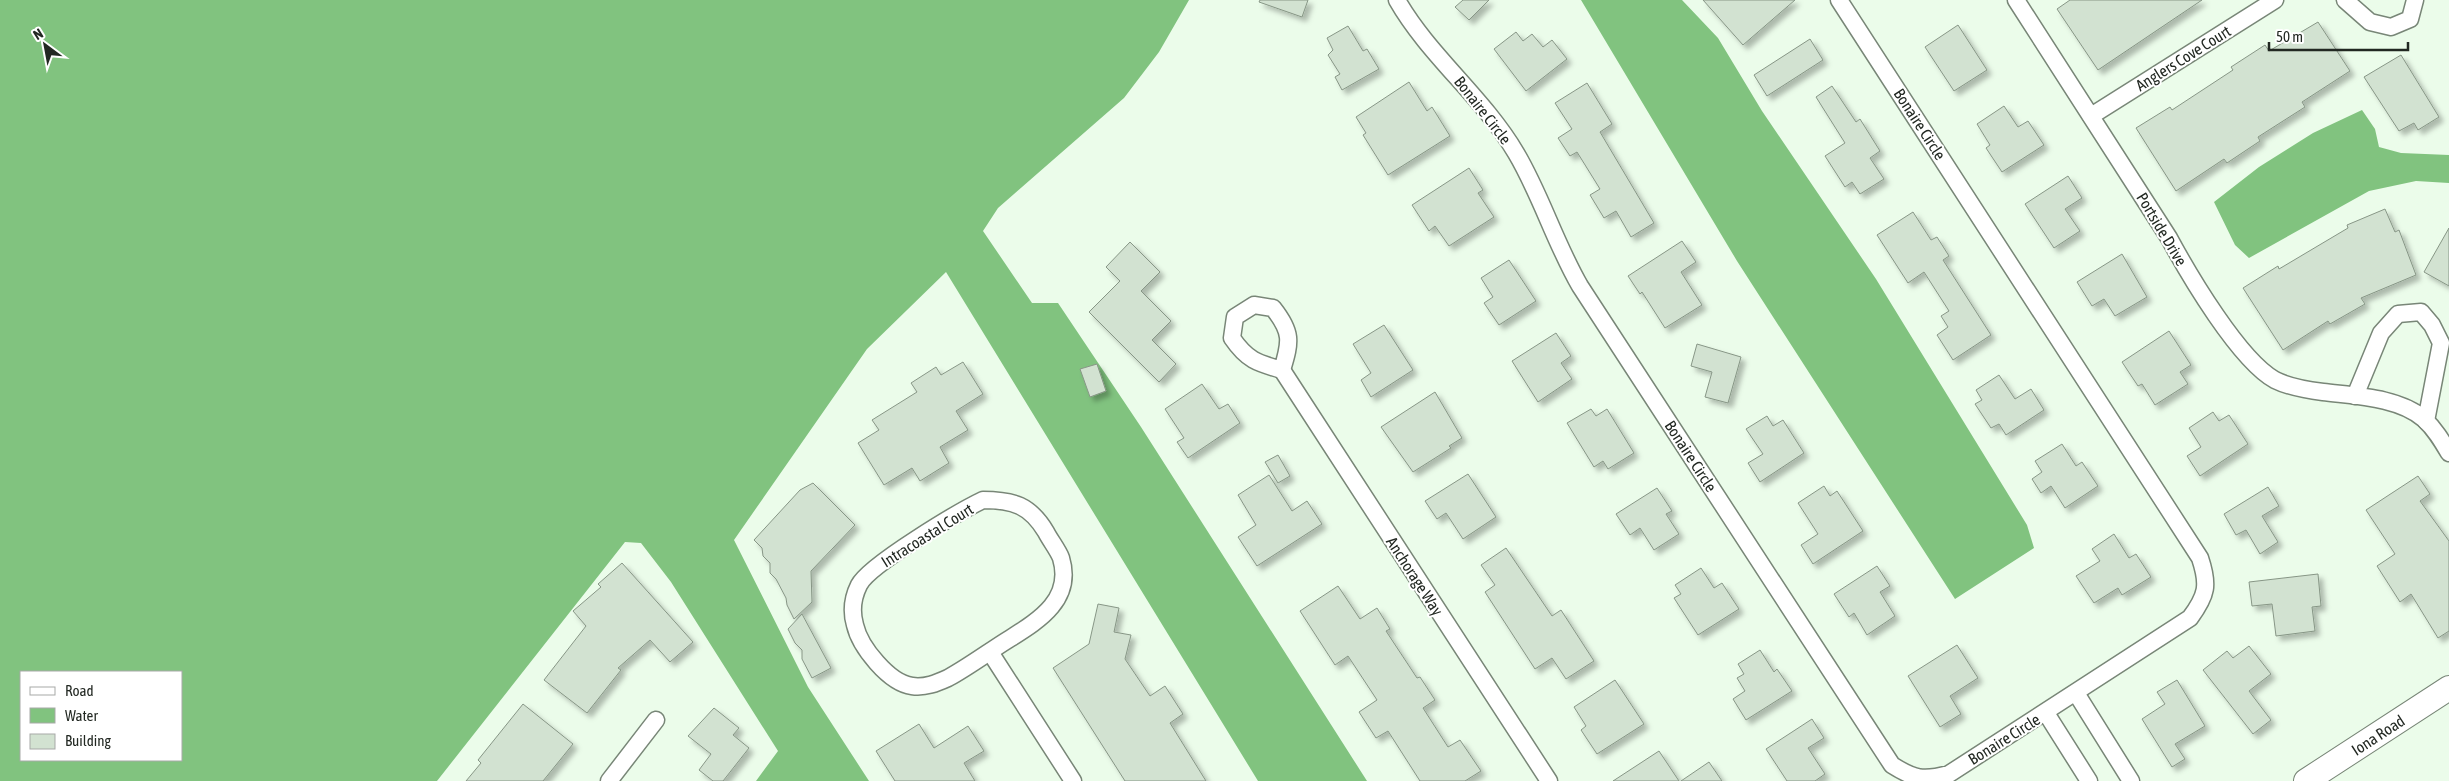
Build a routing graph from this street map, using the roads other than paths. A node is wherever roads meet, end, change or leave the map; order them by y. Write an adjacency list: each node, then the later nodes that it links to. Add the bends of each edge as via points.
1 (1397, 0): 15 (street, Bonaire Circle, via 1416,28 1494,120 1516,153 1580,286 1892,764 1909,776 1929,779 1949,774)
2 (1839, 0): 14 (street, Bonaire Circle, via 2200,558 2207,578 2203,600 2190,618)
3 (2016, 0): 7 (street, Portside Drive)
4 (2275, 0): 7 (street, Anglers Cove Court)
5 (2344, 0): 6 (street, via 2370,22 2391,27 2410,18)
6 (2415, 0)
7 (2092, 116): 9 (street, Portside Drive, via 2185,268 2245,355 2276,380 2315,391)
8 (1282, 370): 19 (street, Anchorage Way)
9 (2356, 396): 10 (street, Portside Drive, via 2404,408); 10 (street, via 2381,333 2398,314 2421,312 2442,343)
10 (2426, 421): 11 (street, Portside Drive)
11 (2449, 453)
12 (990, 652): 12 (street, Intracoastal Court, via 1045,616 1059,598 1064,578 1061,558 1040,523 1024,507 1005,500 983,500 965,509 874,568 859,584 852,604 855,626 877,662 891,677 912,686 934,685); 18 (street)
13 (2449, 688): 22 (street, Iona Road)
14 (2076, 693): 15 (street, Bonaire Circle); 21 (street)
15 (2046, 713): 20 (street, Bonaire Circle)
16 (656, 720): 17 (street)
17 (609, 781)
18 (1073, 781)
19 (1549, 781)
20 (2089, 781)
21 (2131, 781)
22 (2306, 781)

